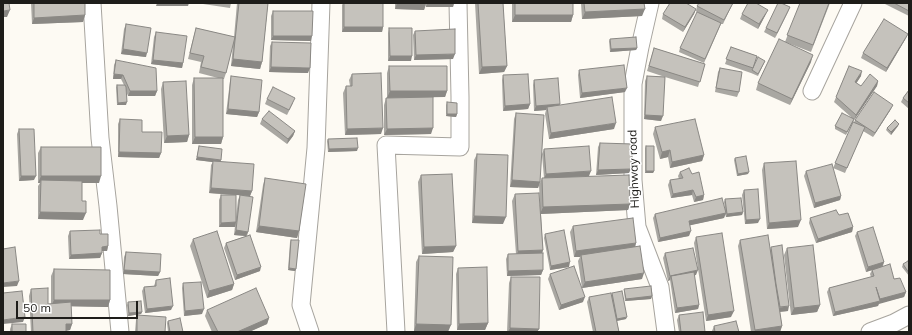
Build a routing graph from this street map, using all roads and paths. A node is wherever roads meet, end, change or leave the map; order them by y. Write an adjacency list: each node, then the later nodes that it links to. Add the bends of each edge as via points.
1 (92, 3): 8 (street, via 100,138)
2 (321, 3): 9 (street, via 316,148 302,305)
3 (458, 3): 10 (street, via 460,147 386,145)
4 (650, 3): 11 (street, Highway road, via 633,84 633,180 637,227 660,287)
5 (853, 3): 6 (street)
6 (812, 91)
7 (909, 315): 12 (street)
8 (120, 332)
9 (310, 332)
10 (396, 332)
11 (666, 332)
12 (870, 332)

